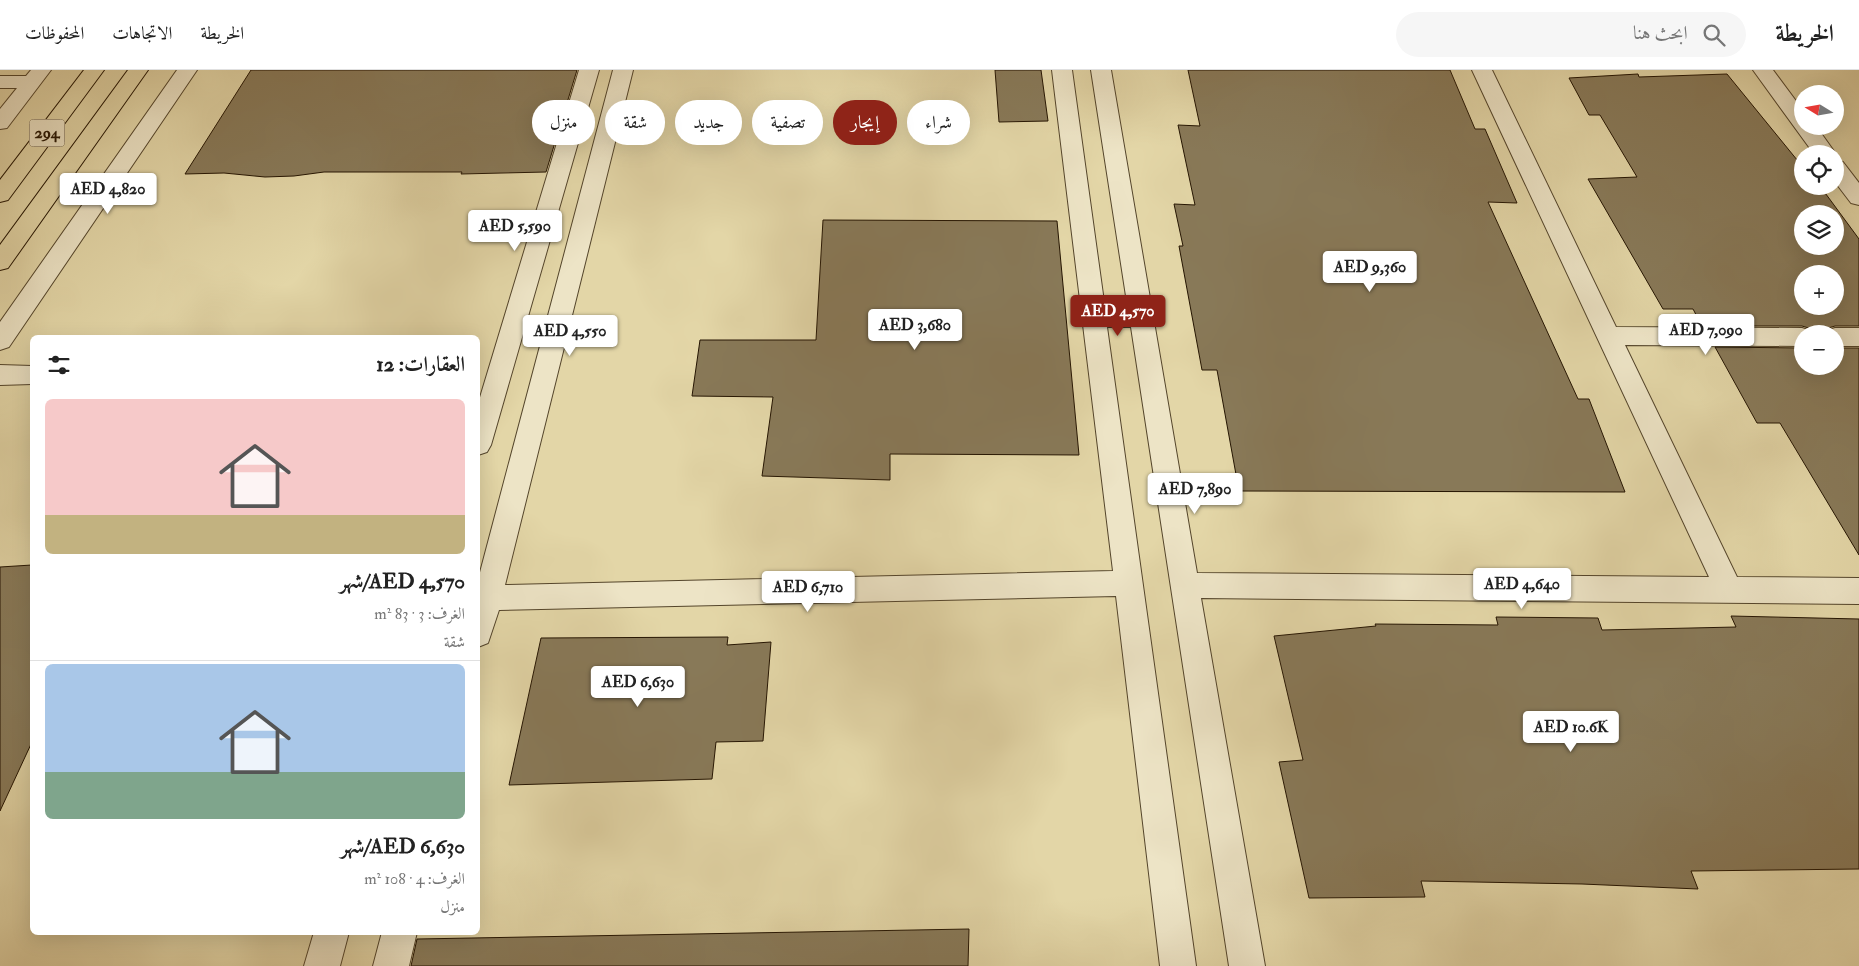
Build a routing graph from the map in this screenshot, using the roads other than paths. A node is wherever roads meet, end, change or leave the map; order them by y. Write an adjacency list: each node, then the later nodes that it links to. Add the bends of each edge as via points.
1 (94, 70): 17 (main road, 294)
2 (138, 70): 19 (main road, 294)
3 (187, 70): 28 (street)
4 (589, 70): 20 (street)
5 (623, 70): 21 (street)
6 (1062, 70): 22 (street)
7 (1101, 70): 23 (street)
8 (1482, 70): 24 (street)
9 (1763, 70): 12 (street)
10 (37, 76): 11 (street); 13 (street)
11 (0, 82)
12 (1794, 112)
13 (0, 123)
14 (1844, 166): 15 (street)
15 (1859, 169)
16 (1844, 179): 18 (street)
17 (0, 195)
18 (1859, 198)
19 (0, 262)
20 (521, 299): 21 (street); 29 (street)
21 (564, 300): 37 (street)
22 (1094, 318): 23 (street); 33 (street)
23 (1141, 318): 34 (street)
24 (1609, 336): 25 (street); 35 (street)
25 (1794, 337)
26 (1844, 337): 27 (street)
27 (1859, 337)
28 (0, 342)
29 (488, 374): 32 (street)
30 (0, 375): 31 (street)
31 (30, 375)
32 (480, 431)
33 (1128, 583): 37 (street); 43 (street)
34 (1185, 585): 35 (street); 44 (street)
35 (1729, 590): 36 (street)
36 (1859, 591)
37 (487, 598): 38 (street)
38 (480, 626)
39 (331, 935): 41 (street)
40 (399, 935): 42 (street)
41 (322, 966)
42 (391, 966)
43 (1178, 966)
44 (1247, 966)

